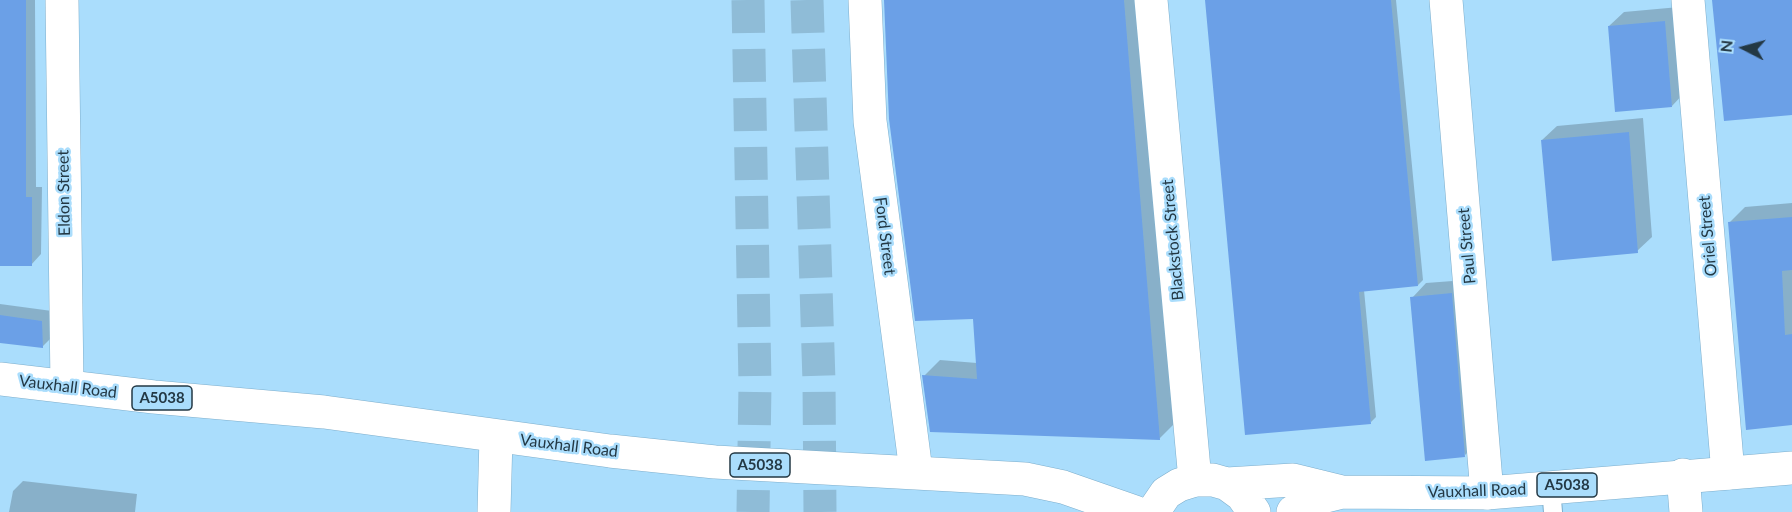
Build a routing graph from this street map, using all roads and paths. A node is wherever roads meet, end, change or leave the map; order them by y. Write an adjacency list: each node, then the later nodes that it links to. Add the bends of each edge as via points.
1 (62, 0): 7 (street, Eldon Street)
2 (865, 0): 10 (street, Ford Street, via 870,121)
3 (1151, 0): 13 (street, Blackstock Street)
4 (1446, 0): 15 (street, Paul Street)
5 (1688, 0): 11 (street, Oriel Street)
6 (0, 379): 7 (street, Vauxhall Road / A5038)
7 (67, 386): 8 (street, Vauxhall Road / A5038, via 324,412)
8 (496, 436): 10 (street, Vauxhall Road / A5038, via 715,462); 17 (street)
9 (1792, 468): 11 (street, Vauxhall Road / A5038)
10 (916, 471): 18 (street, Vauxhall Road / A5038, via 1025,479 1063,487)
11 (1728, 473): 12 (street, Vauxhall Road / A5038)
12 (1683, 475): 16 (street, Vauxhall Road / A5038); 22 (street)
13 (1211, 482): 14 (street, Vauxhall Road / A5038, via 1293,480); 19 (street, A5038, via 1179,485 1167,493); 20 (street, via 1242,495)
14 (1342, 492): 15 (street, Vauxhall Road / A5038); 21 (street, Vauxhall Road / A5038, via 1318,498)
15 (1487, 493): 16 (street, Vauxhall Road / A5038)
16 (1552, 499)
17 (494, 512)
18 (1135, 512)
19 (1153, 512)
20 (1254, 512)
21 (1293, 512)
22 (1686, 512)

